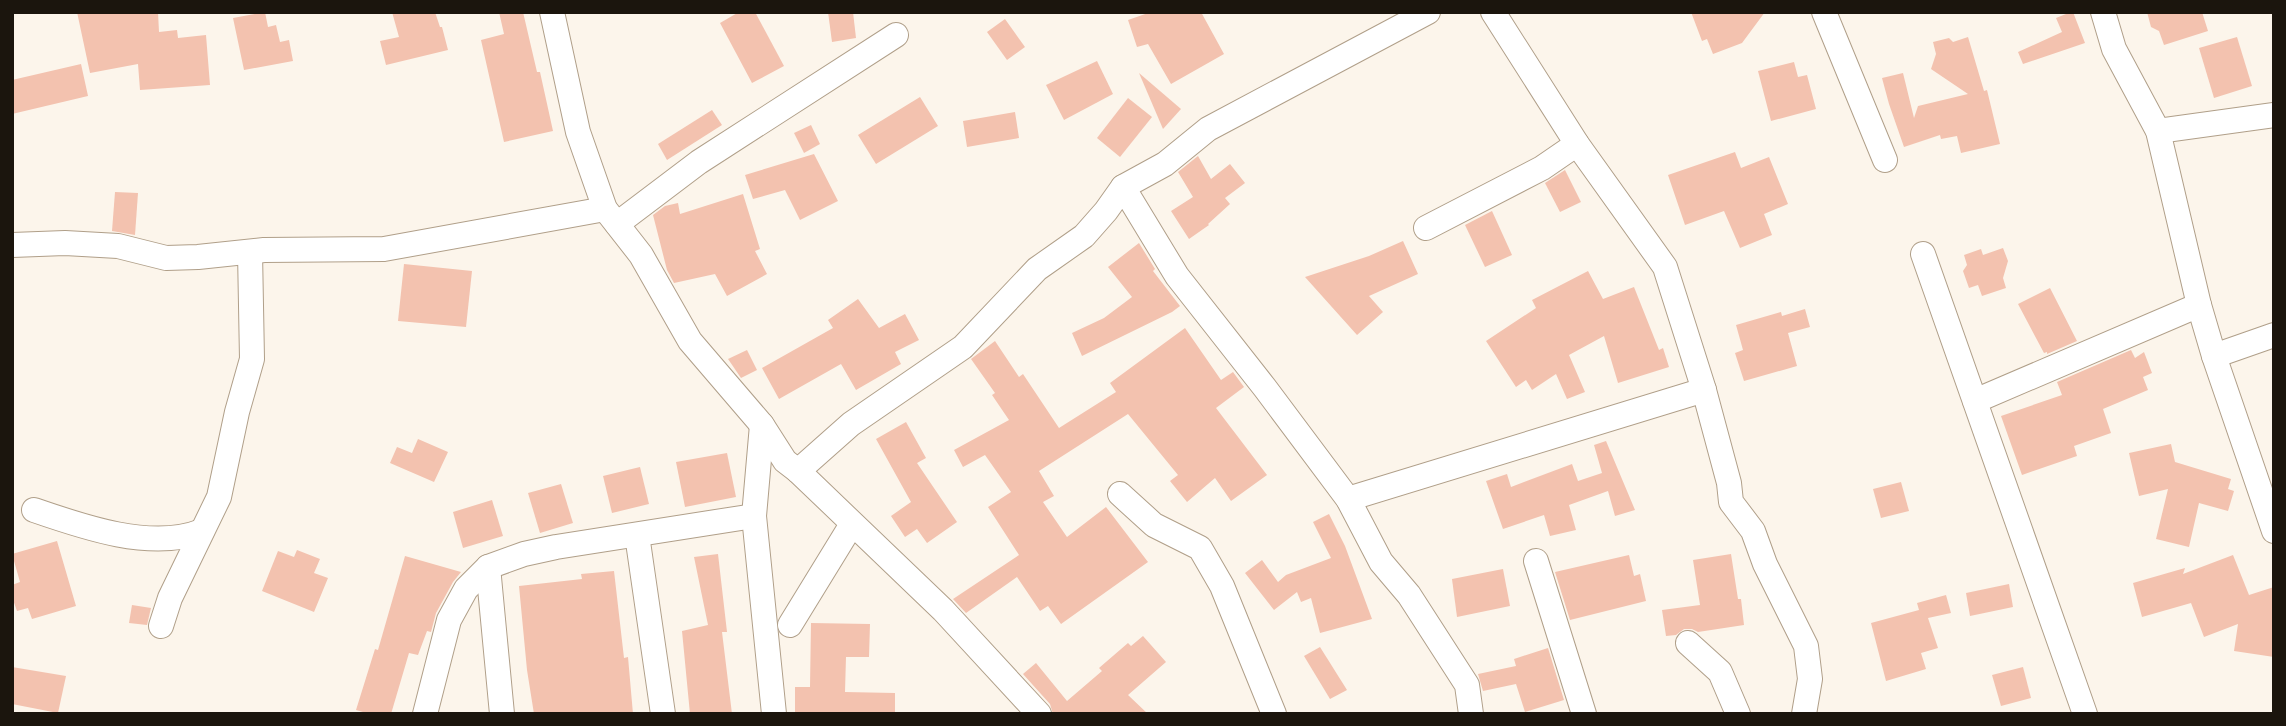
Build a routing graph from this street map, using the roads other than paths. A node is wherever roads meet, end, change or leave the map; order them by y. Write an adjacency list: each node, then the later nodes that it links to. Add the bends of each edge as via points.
1 (552, 12): 12 (street, via 578,132)
2 (1428, 12): 11 (street, via 1208,129 1165,164)
3 (1493, 12): 9 (street)
4 (1824, 12): 10 (street)
5 (2103, 12): 8 (street, via 2114,49)
6 (895, 35): 12 (street)
7 (2274, 115): 8 (street)
8 (2158, 131): 17 (street)
9 (1577, 145): 13 (street); 20 (street, via 1665,267)
10 (1885, 160)
11 (1123, 187): 23 (street, via 1084,236 1037,269 963,346 850,424); 25 (street, via 1177,276)
12 (611, 217): 15 (street, via 384,249); 22 (street, via 641,255 690,341)
13 (1426, 228)
14 (12, 245): 15 (street, via 118,246 166,258)
15 (250, 252): 29 (street, via 252,359 219,498)
16 (1923, 254): 21 (street)
17 (2199, 305): 19 (street); 21 (street)
18 (2274, 335): 19 (street)
19 (2214, 356): 30 (street)
20 (1704, 390): 25 (street); 46 (street, via 1731,502 1753,531 1806,646 1810,679)
21 (1975, 401): 47 (street)
22 (762, 425): 23 (street, via 785,461); 27 (street)
23 (798, 471): 28 (street)
24 (1119, 494): 42 (street, via 1154,526 1200,548 1222,586)
25 (1348, 499): 43 (street, via 1381,562 1409,595 1467,685)
26 (34, 510): 29 (street, via 79,526 136,537 186,537)
27 (754, 516): 31 (street); 40 (street)
28 (852, 524): 34 (street); 41 (street, via 943,610)
29 (202, 531): 35 (street)
30 (2274, 531)
31 (637, 535): 33 (street, via 524,554); 39 (street)
32 (1536, 561): 44 (street)
33 (488, 567): 37 (street, via 467,589 449,621); 38 (street)
34 (790, 625)
35 (160, 626)
36 (1688, 643): 45 (street, via 1720,672)
37 (425, 714)
38 (502, 714)
39 (663, 714)
40 (774, 714)
41 (1039, 714)
42 (1274, 714)
43 (1471, 714)
44 (1584, 714)
45 (1738, 714)
46 (1804, 714)
47 (2085, 714)

